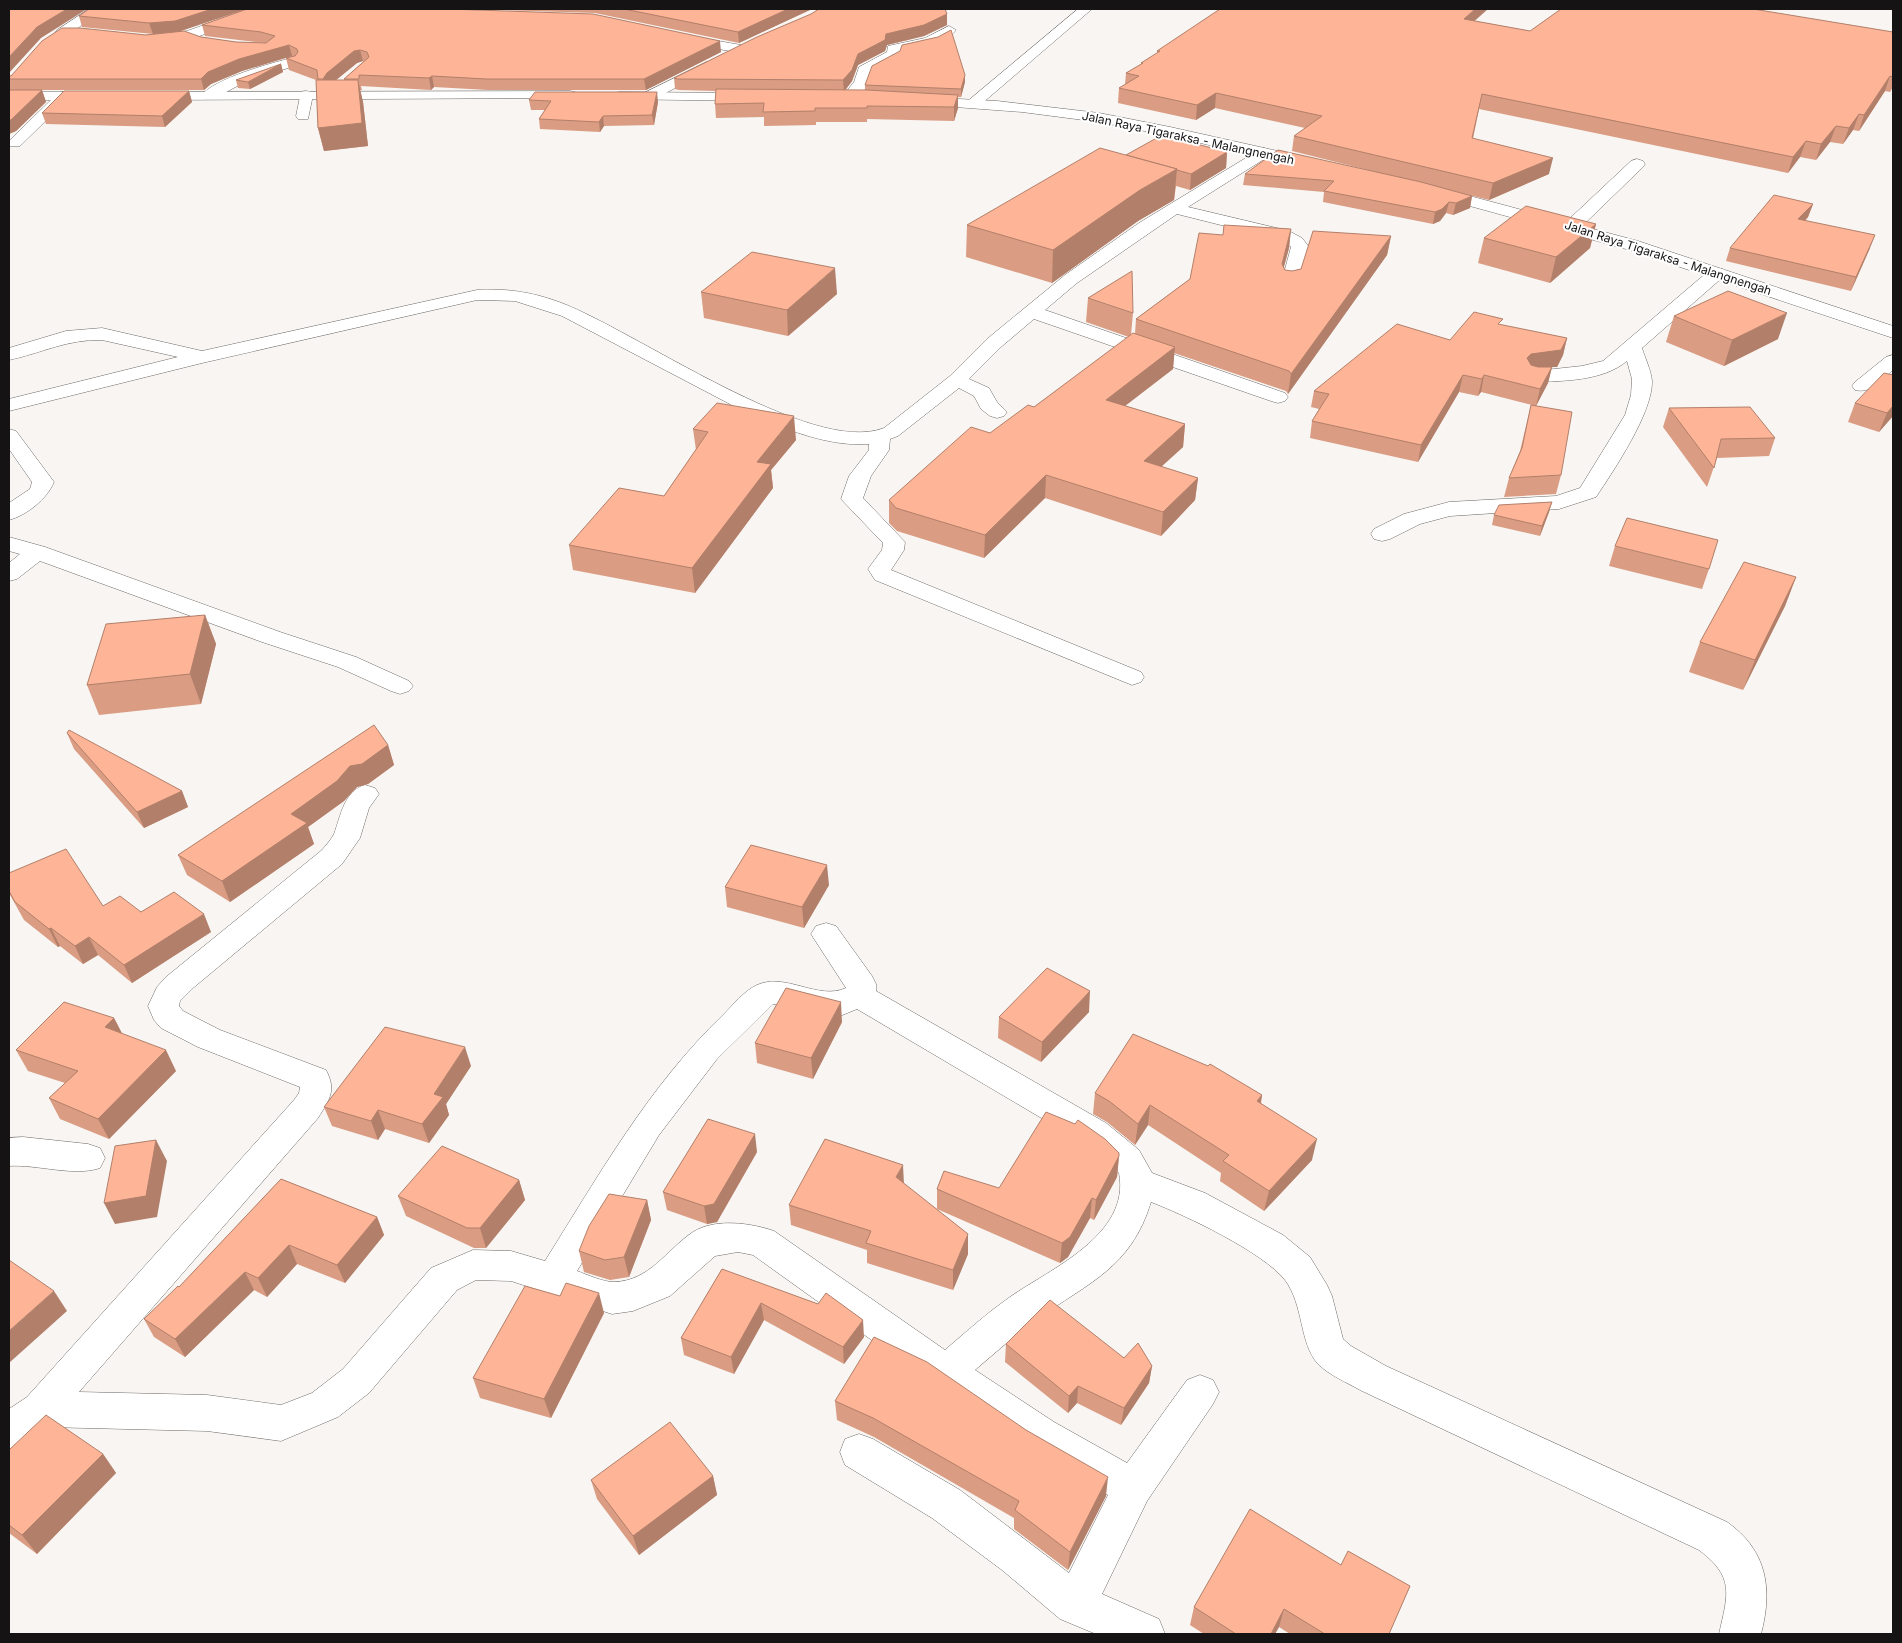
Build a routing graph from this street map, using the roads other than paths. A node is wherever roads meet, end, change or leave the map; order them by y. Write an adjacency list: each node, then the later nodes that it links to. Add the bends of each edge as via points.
1 (260, 9): 7 (street)
2 (1086, 9): 29 (street)
3 (96, 10): 6 (street)
4 (949, 30): 26 (street, via 941,38 893,49 894,54 864,70 865,77)
5 (83, 32): 6 (street)
6 (62, 33): 10 (street)
7 (189, 35): 9 (street, via 158,40); 11 (street, via 192,39)
8 (674, 37): 23 (street, via 747,46)
9 (139, 38)
10 (50, 41)
11 (210, 43)
12 (292, 62): 21 (street, via 254,73)
13 (347, 80): 15 (street)
14 (306, 95): 15 (street); 21 (street); 30 (street)
15 (332, 95): 16 (street)
16 (589, 95)
17 (9, 96): 18 (street)
18 (63, 96): 19 (street); 31 (street)
19 (111, 96)
20 (140, 96): 21 (street)
21 (208, 96)
22 (609, 96): 23 (street)
23 (649, 96): 24 (street)
24 (762, 97)
25 (829, 98): 26 (street)
26 (848, 98): 27 (street)
27 (867, 98)
28 (906, 100): 29 (street, Jalan Raya Tigaraksa - Malangnengah)
29 (974, 103): 32 (street, Jalan Raya Tigaraksa - Malangnengah, via 1124,122)
30 (303, 116)
31 (15, 143)
32 (1264, 153): 34 (street, Jalan Raya Tigaraksa - Malangnengah); 36 (street, via 1194,198)
33 (1637, 164): 37 (street)
34 (1320, 165)
35 (1421, 188): 37 (street, Jalan Raya Tigaraksa - Malangnengah)
36 (1176, 201): 39 (street, via 1294,240 1300,247); 40 (street, via 1071,279)
37 (1571, 227): 38 (street, Jalan Raya Tigaraksa - Malangnengah)
38 (1717, 273): 41 (street, Jalan Raya Tigaraksa - Malangnengah); 42 (street)
39 (1290, 284)
40 (1033, 312): 47 (street, via 994,343); 49 (street)
41 (1893, 332)
42 (1632, 347): 46 (street, via 1610,365 1601,368 1564,375); 55 (street, via 1642,379 1635,415 1588,492 1559,502 1449,509 1412,519)
43 (9, 354): 44 (street, via 68,335 88,333)
44 (202, 357): 50 (street); 53 (street, via 477,295 510,295 567,310 779,420 830,435 864,439)
45 (1893, 361): 48 (street)
46 (1534, 376)
47 (957, 380): 51 (street, via 982,392 988,405); 53 (street, via 891,432)
48 (1862, 386)
49 (1278, 397)
50 (9, 405)
51 (997, 412)
52 (9, 435): 54 (street, via 43,482 39,492)
53 (880, 437): 59 (street, via 879,450 860,476 852,499 894,542 893,550 879,569 883,575)
54 (9, 513)
55 (1382, 534)
56 (9, 544): 57 (street)
57 (37, 552): 58 (street); 60 (street, via 347,662)
58 (9, 574)
59 (1132, 676)
60 (400, 686)
61 (364, 794): 70 (street, via 346,838 332,857 191,973 169,993 164,1007 169,1019 202,1036 315,1079 316,1095)
62 (826, 934): 63 (street, via 861,984)
63 (858, 995): 66 (street, via 1096,1135 1124,1155); 67 (street, via 847,1002 834,1004 782,993 767,994 756,1000 706,1050 647,1126)
64 (9, 1152): 65 (street)
65 (88, 1158)
66 (1137, 1182): 68 (street, via 1124,1223 1098,1258 1008,1319); 76 (street, via 1193,1203 1271,1246 1297,1268 1314,1296 1325,1342 1338,1358 1372,1378 1713,1536 1735,1555 1746,1580 1746,1611)
67 (553, 1280): 68 (street, via 612,1298 633,1295 657,1285 706,1242 738,1236 762,1242); 70 (street, via 511,1266 473,1265 444,1279 356,1381 325,1404 281,1423 207,1413)
68 (946, 1372): 73 (street, via 1040,1435)
69 (1200, 1392): 73 (street)
70 (40, 1409): 71 (street)
71 (9, 1431)
72 (859, 1452): 74 (street, via 946,1504)
73 (1133, 1488): 74 (street)
74 (1075, 1604): 75 (street)
75 (1144, 1634)
76 (1740, 1634)

